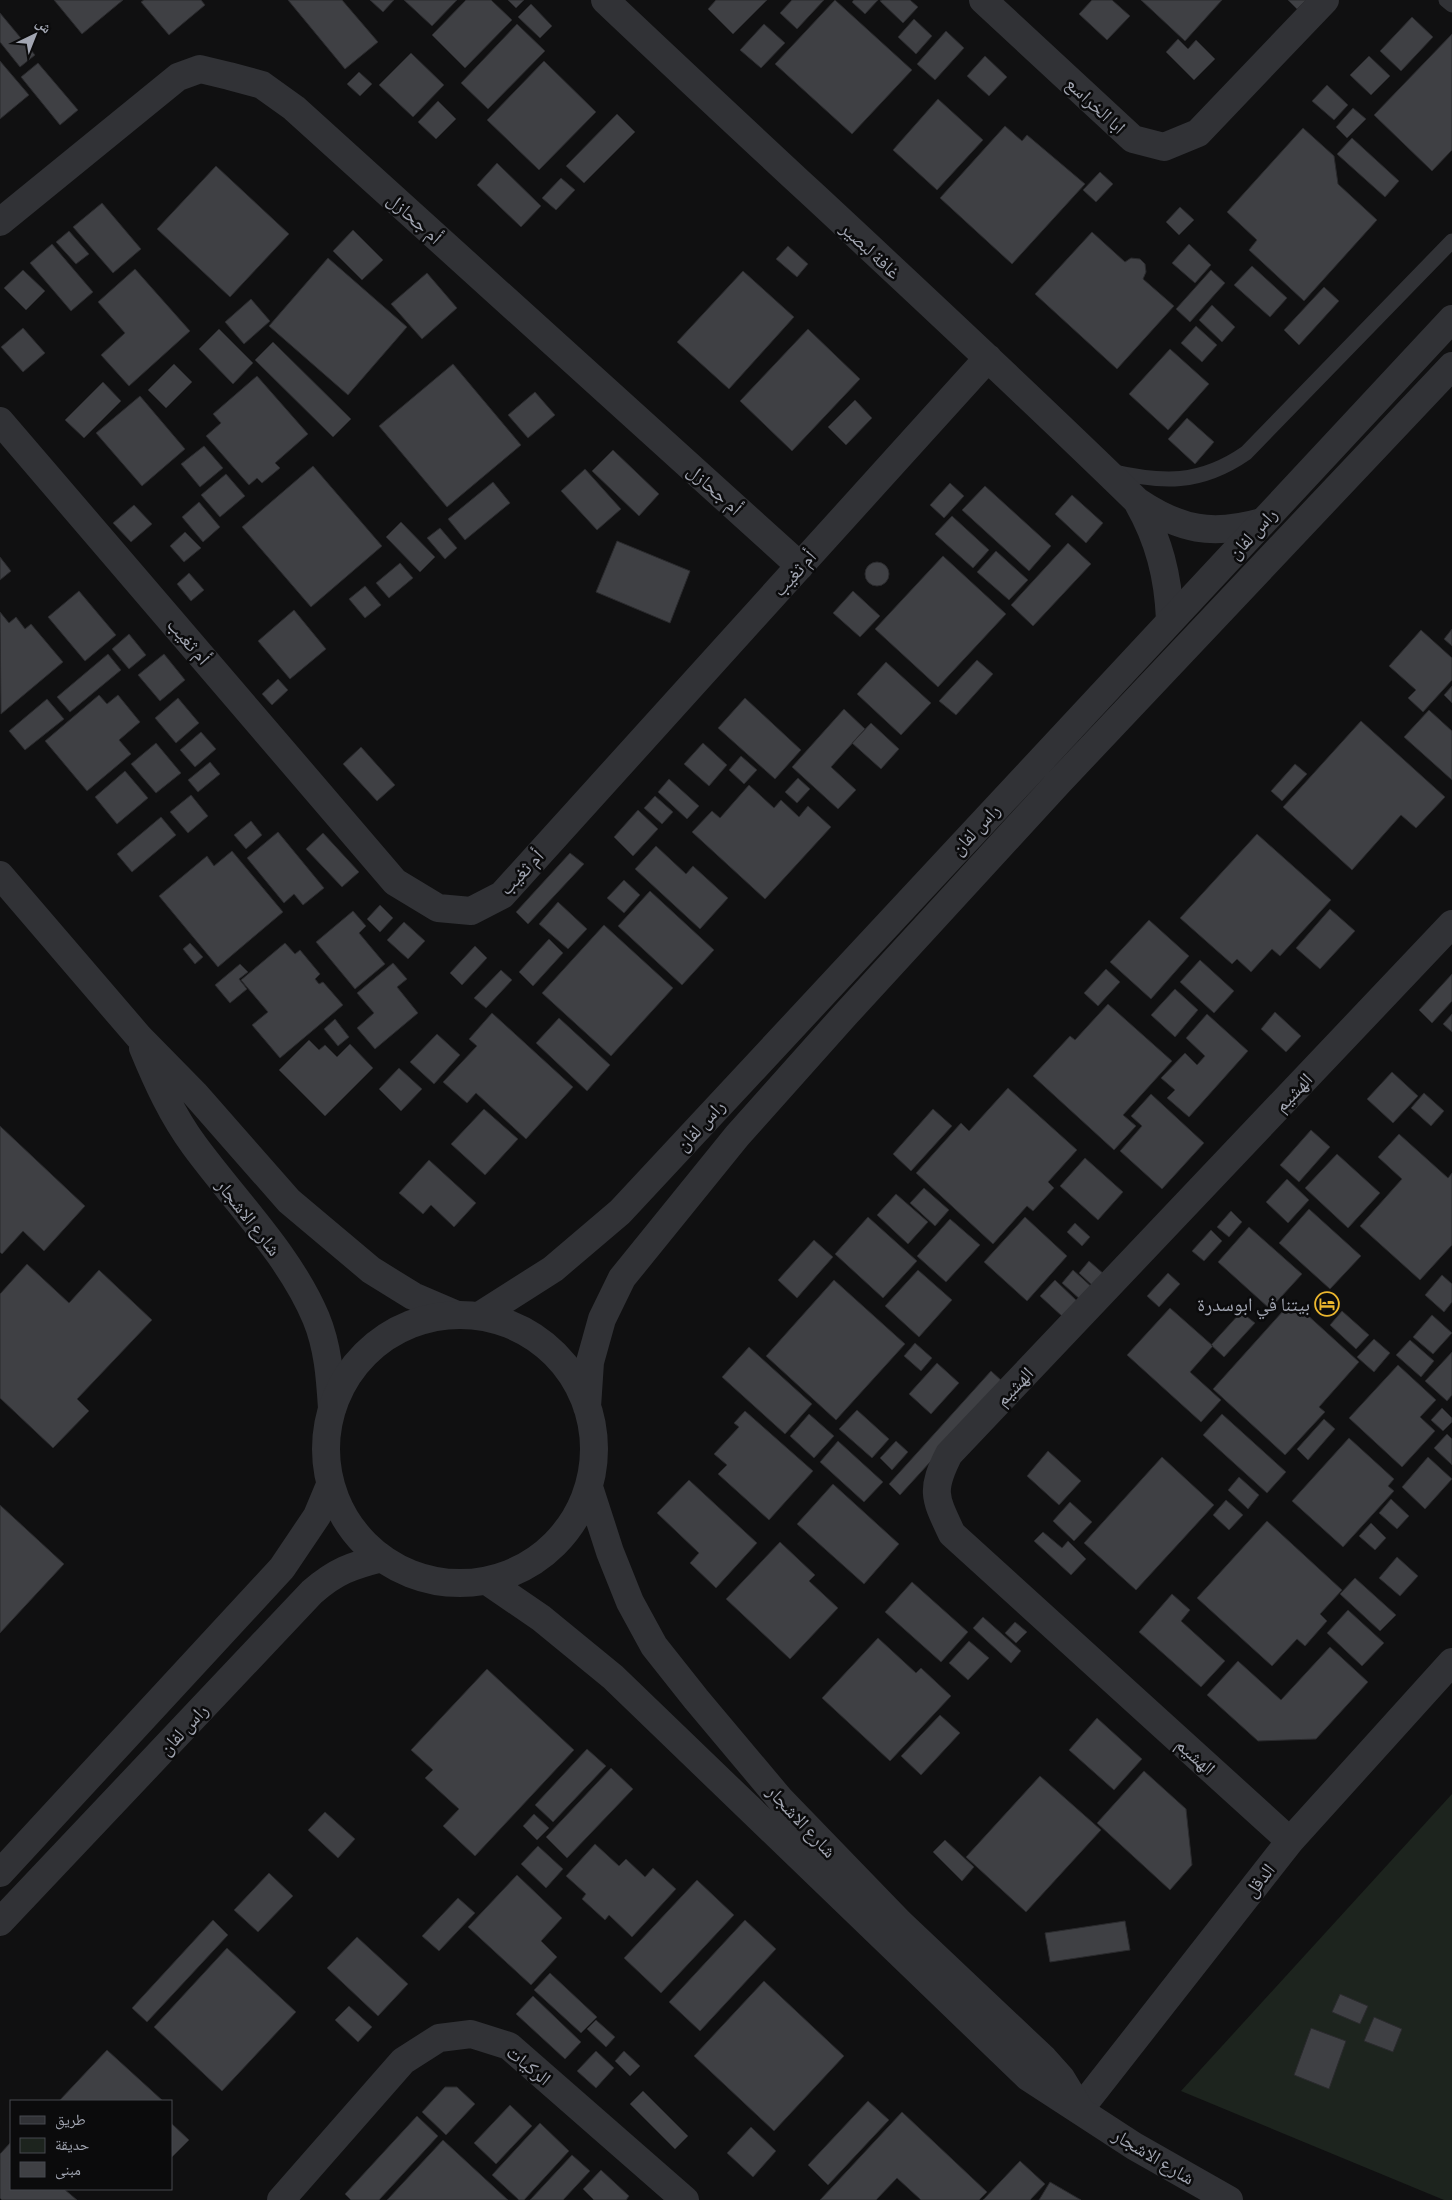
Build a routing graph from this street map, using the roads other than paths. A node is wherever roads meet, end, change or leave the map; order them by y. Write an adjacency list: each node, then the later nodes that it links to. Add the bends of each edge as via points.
1 (605, 0): 9 (street, غافة لبصير)
2 (983, 0): 3 (street, ابا الخراسع, via 1132,139 1164,147 1198,133)
3 (1325, 0)
4 (1446, 0): 5 (lane)
5 (1452, 5)
6 (0, 222): 15 (street, أم جحازل, via 178,77 200,69 262,85 294,108)
7 (1452, 241): 12 (lane, via 1246,453 1226,467 1183,479)
8 (1452, 318): 14 (street, راس لفان)
9 (988, 358): 12 (street, غافة لبصير); 15 (street, أم ثغيب)
10 (1452, 366): 21 (street, راس لفان, via 1058,783 737,1136 622,1278 602,1319 590,1362)
11 (0, 421): 15 (street, أم ثغيب, via 395,882 438,908 471,911 502,895)
12 (1104, 470): 13 (street, غافة لبصير)
13 (1137, 501): 14 (street, غافة لبصير, via 1176,523 1210,530 1236,529); 16 (street, غافة لبصير, via 1159,546 1169,594)
14 (1262, 522): 16 (street, راس لفان)
15 (800, 566)
16 (1170, 619): 20 (street, راس لفان, via 620,1212 554,1269)
17 (0, 875): 19 (street, شارع الاشجار)
18 (1452, 924): 28 (street, الهشيم, via 949,1454 937,1478 938,1504 952,1534)
19 (139, 1037): 20 (street, شارع الاشجار, via 310,1221 371,1270 413,1296); 22 (street, شارع الاشجار, via 172,1110 193,1144 304,1293 325,1348)
20 (467, 1315): 21 (street, شارع الاشجار, via 508,1324 534,1337 557,1356 575,1380); 22 (street, via 415,1322 378,1342 350,1371)
21 (588, 1407): 24 (street, via 594,1433)
22 (332, 1408): 23 (street, via 326,1433)
23 (330, 1485): 25 (street, via 342,1513 355,1532); 29 (street, راس لفان, via 317,1516 282,1568)
24 (589, 1487): 26 (street, via 578,1514 562,1538 540,1558 515,1572); 31 (street, شارع الاشجار, via 630,1602 654,1646 780,1800 900,1923 1044,2059 1061,2078)
25 (382, 1558): 26 (street, via 401,1570 443,1583); 30 (street, راس لفان, via 350,1566 312,1592)
26 (487, 1581): 31 (street, شارع الاشجار, via 541,1618 612,1677 1008,2060 1048,2091)
27 (1452, 1662): 28 (street, الدقل)
28 (1290, 1841): 31 (street, الدقل)
29 (0, 1873)
30 (0, 1922)
31 (1080, 2109): 34 (street, شارع الاشجار, via 1134,2146)
32 (281, 2200): 33 (street, الركيات, via 403,2061 439,2038 471,2034 509,2046)
33 (686, 2200)
34 (1229, 2200)

